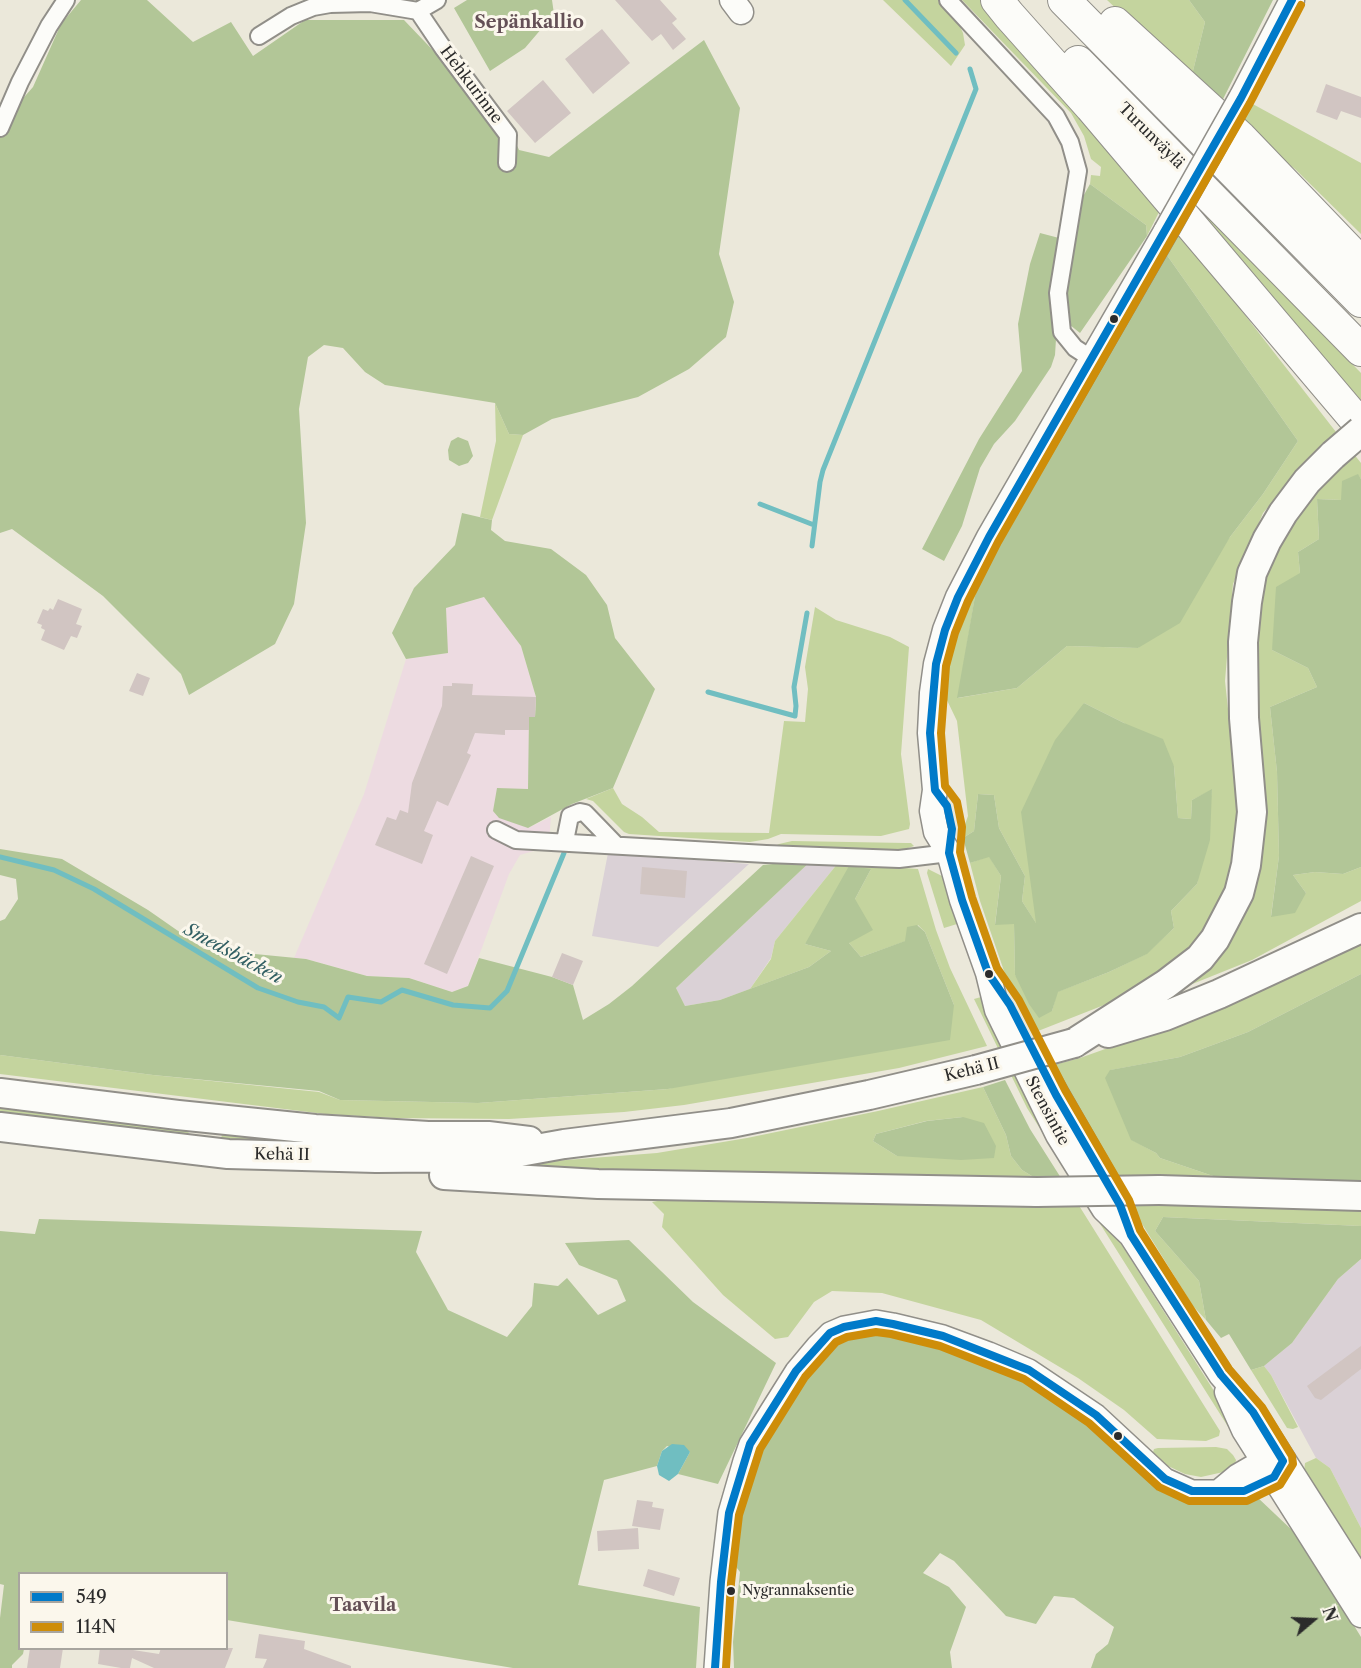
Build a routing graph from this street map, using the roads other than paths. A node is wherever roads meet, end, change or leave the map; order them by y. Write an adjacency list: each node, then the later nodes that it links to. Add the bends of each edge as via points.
1 (66, 0): 11 (street, via 20,82)
2 (437, 0): 9 (street)
3 (948, 0): 17 (street, via 1056,116 1070,141 1078,171 1058,293 1062,332 1075,348)
4 (998, 0): 15 (highway)
5 (1016, 0): 16 (highway, Turunväylä)
6 (1064, 0): 14 (highway, Turunväylä)
7 (1090, 0): 13 (highway, via 1240,137)
8 (1292, 0): 17 (main road, Stensintie, bridge, via 1242,98)
9 (418, 11): 10 (street, via 370,3 330,4 291,16); 12 (street, Hehkurinne, via 508,135)
10 (259, 36)
11 (0, 128)
12 (507, 163)
13 (1361, 264)
14 (1361, 301)
15 (1279, 331): 18 (highway); 20 (highway, via 1335,417)
16 (1361, 350)
17 (1092, 359): 24 (main road, Stensintie, via 989,537 945,630 932,693 930,733 935,790 932,811 936,832)
18 (1361, 426)
19 (1361, 431): 20 (highway, bridge)
20 (1347, 452): 26 (highway, via 1307,481 1283,513 1252,573 1243,642 1252,813 1239,893 1215,939 1200,958)
21 (496, 830): 22 (street, via 516,840)
22 (565, 841): 23 (street); 23 (street, via 570,816 580,812)
23 (616, 845): 24 (street, via 841,858 899,859)
24 (949, 854): 32 (main road, Stensintie, via 997,1010 1058,1135 1104,1209 1131,1235 1221,1376 1239,1420)
25 (1361, 928): 26 (highway, Kehä II, via 1209,999)
26 (1074, 1043): 29 (highway, Kehä II, bridge, via 869,1095 731,1123)
27 (0, 1093): 29 (highway, Kehä II, via 315,1129 488,1136)
28 (0, 1127): 30 (highway, Kehä II)
29 (564, 1144): 30 (highway, Kehä II, via 492,1157)
30 (228, 1154): 31 (highway, bridge, via 312,1167 598,1184)
31 (1361, 1196)
32 (1273, 1466): 33 (main road); 34 (main road); 35 (street, via 1237,1475 1219,1490 1192,1491 1165,1479 1096,1415 1029,1370 943,1336 893,1324 876,1321 844,1327 830,1333 796,1371 750,1444 729,1513)
33 (1361, 1582)
34 (1361, 1615)
35 (715, 1668)

